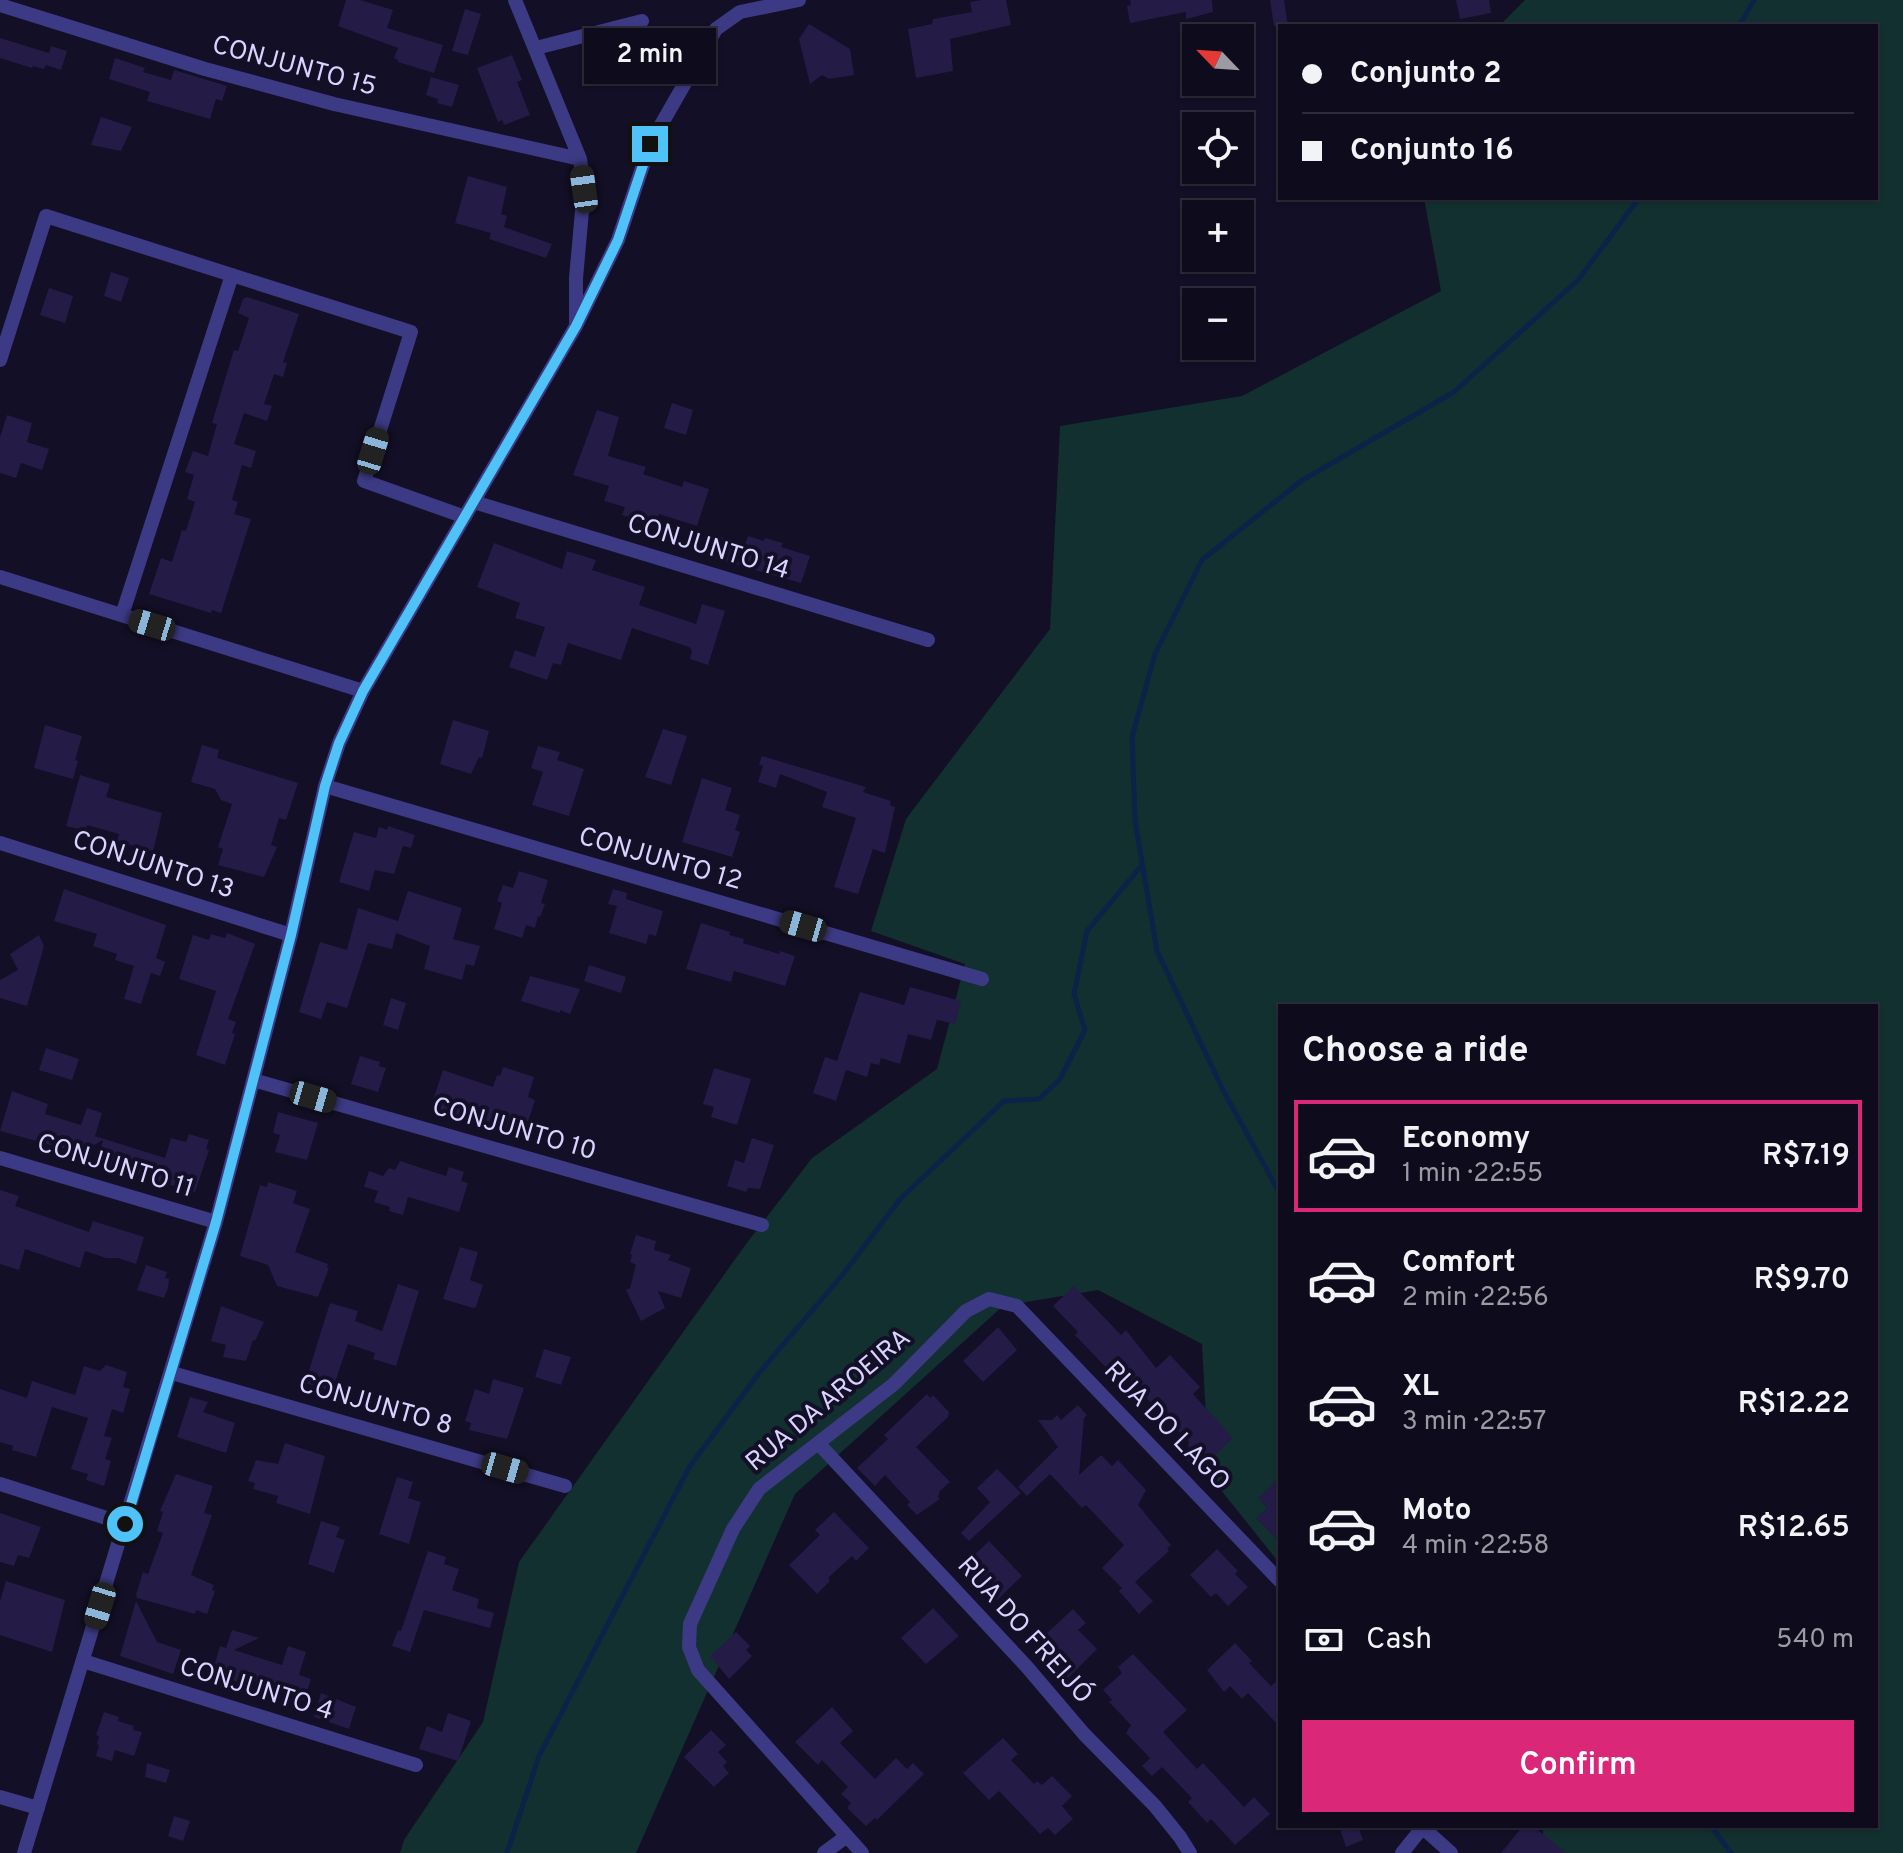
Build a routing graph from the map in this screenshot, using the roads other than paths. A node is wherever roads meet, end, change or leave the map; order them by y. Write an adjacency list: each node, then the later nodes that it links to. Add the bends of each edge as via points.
1 (515, 0): 5 (street)
2 (799, 0): 8 (street, via 740,12 716,29 650,144 618,240)
3 (0, 5): 6 (street, CONJUNTO 15, via 319,100)
4 (642, 21): 5 (street)
5 (536, 48): 6 (street)
6 (580, 159): 8 (street, via 584,189)
7 (232, 275): 9 (street, via 46,216); 11 (street, via 411,332 364,481); 13 (street)
8 (576, 326): 10 (street)
9 (0, 360)
10 (474, 502): 11 (street); 14 (street, CONJUNTO 14)
11 (465, 517): 15 (street)
12 (0, 577): 13 (street)
13 (122, 615): 15 (street)
14 (928, 640)
15 (363, 691): 16 (street)
16 (325, 786): 18 (street); 19 (street, CONJUNTO 12)
17 (0, 843): 18 (street, CONJUNTO 13)
18 (291, 935): 20 (street)
19 (982, 979)
20 (253, 1080): 22 (street); 23 (street, CONJUNTO 10)
21 (0, 1158): 22 (street, CONJUNTO 11)
22 (216, 1222): 25 (street)
23 (762, 1225)
24 (1017, 1306): 26 (street, RUA DA AROEIRA, via 989,1299 966,1311 894,1384); 30 (street, RUA DO LAGO)
25 (172, 1373): 28 (street, CONJUNTO 8); 29 (street)
26 (818, 1443): 37 (street, RUA DA AROEIRA, via 759,1489 733,1529 690,1624 689,1647 698,1670); 41 (street, RUA DO FREIJÓ, via 1155,1806)
27 (0, 1484): 29 (street)
28 (565, 1486)
29 (125, 1524): 31 (street)
30 (1278, 1579)
31 (83, 1661): 32 (street, CONJUNTO 4); 34 (street)
32 (416, 1765)
33 (0, 1797): 34 (street)
34 (38, 1808): 38 (street)
35 (1421, 1828): 42 (street)
36 (1423, 1828): 43 (street)
37 (847, 1836): 39 (street); 40 (street, RUA DA AROEIRA)
38 (24, 1853)
39 (824, 1853)
40 (862, 1853)
41 (1190, 1853)
42 (1402, 1853)
43 (1451, 1853)

